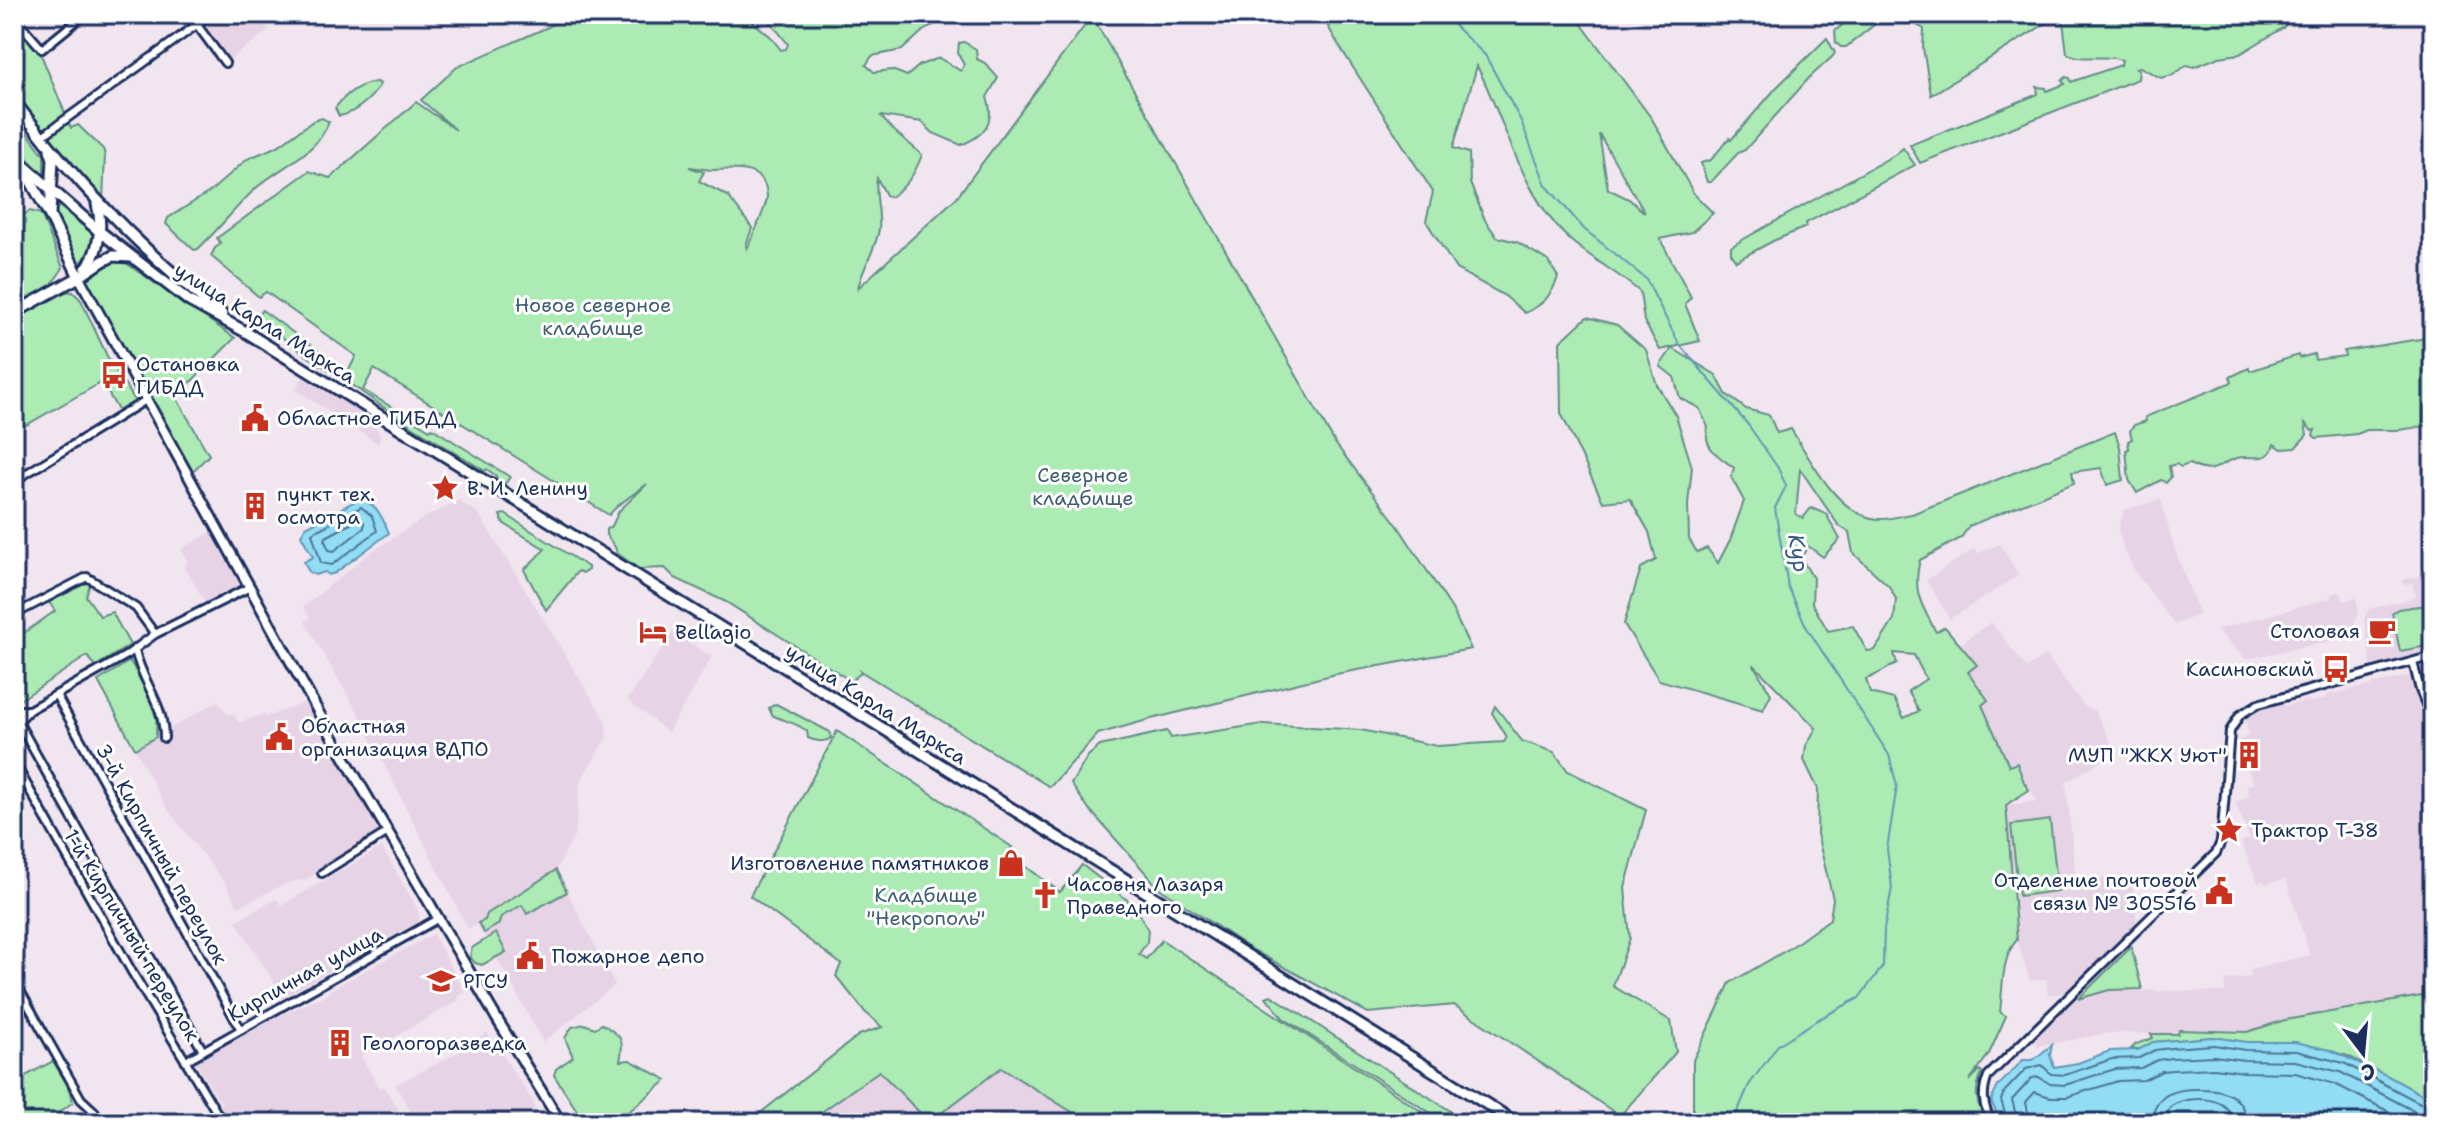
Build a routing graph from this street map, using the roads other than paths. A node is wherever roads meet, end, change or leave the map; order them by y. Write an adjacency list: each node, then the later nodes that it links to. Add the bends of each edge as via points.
1 (85, 14): 2 (street, via 42,49)
2 (14, 17)
3 (225, 63): 7 (street, via 199,23)
4 (14, 101): 6 (main road)
5 (14, 118): 6 (main road)
6 (28, 120): 7 (main road)
7 (41, 137): 8 (main road)
8 (48, 147): 11 (main road, via 53,159); 12 (main road)
9 (14, 157): 10 (main road)
10 (22, 166): 11 (main road, улица Карла Маркса); 13 (main road)
11 (51, 189): 13 (main road); 14 (main road, улица Карла Маркса)
12 (96, 200): 14 (main road); 18 (main road, via 176,278)
13 (51, 218): 16 (main road)
14 (99, 231): 15 (main road, улица Карла Маркса); 16 (main road, via 93,258)
15 (132, 257): 16 (main road, via 113,256); 18 (main road, улица Карла Маркса, via 189,301)
16 (79, 277): 17 (main road); 19 (main road)
17 (14, 313)
18 (244, 331): 44 (main road, улица Карла Маркса)
19 (146, 400): 20 (street); 21 (main road)
20 (14, 481)
21 (250, 587): 23 (street); 34 (main road)
22 (14, 611): 23 (street, via 87,577 136,608)
23 (155, 634): 24 (street)
24 (135, 650): 27 (street); 32 (street, via 138,667 161,709)
25 (2433, 656): 26 (street)
26 (2413, 662): 30 (street); 45 (street, via 2258,704 2240,715 2230,731 2216,853 1988,1076 1983,1102)
27 (56, 695): 29 (street); 38 (street, 3-й Кирпичный переулок)
28 (14, 710): 29 (street)
29 (29, 710): 31 (street)
30 (2433, 721)
31 (16, 724): 39 (street, 1-й Кирпичный переулок)
32 (164, 738)
33 (14, 762): 40 (street, 1-й Кирпичный переулок)
34 (388, 832): 35 (street); 36 (main road)
35 (322, 873)
36 (439, 918): 38 (street, Кирпичная улица); 43 (main road)
37 (14, 980): 41 (street, via 81,1099)
38 (240, 1028): 39 (street, Кирпичная улица)
39 (203, 1051): 40 (street, Кирпичная улица)
40 (187, 1060): 42 (street, 1-й Кирпичный переулок)
41 (101, 1123)
42 (223, 1123)
43 (561, 1123)
44 (1517, 1123)
45 (1992, 1123)

